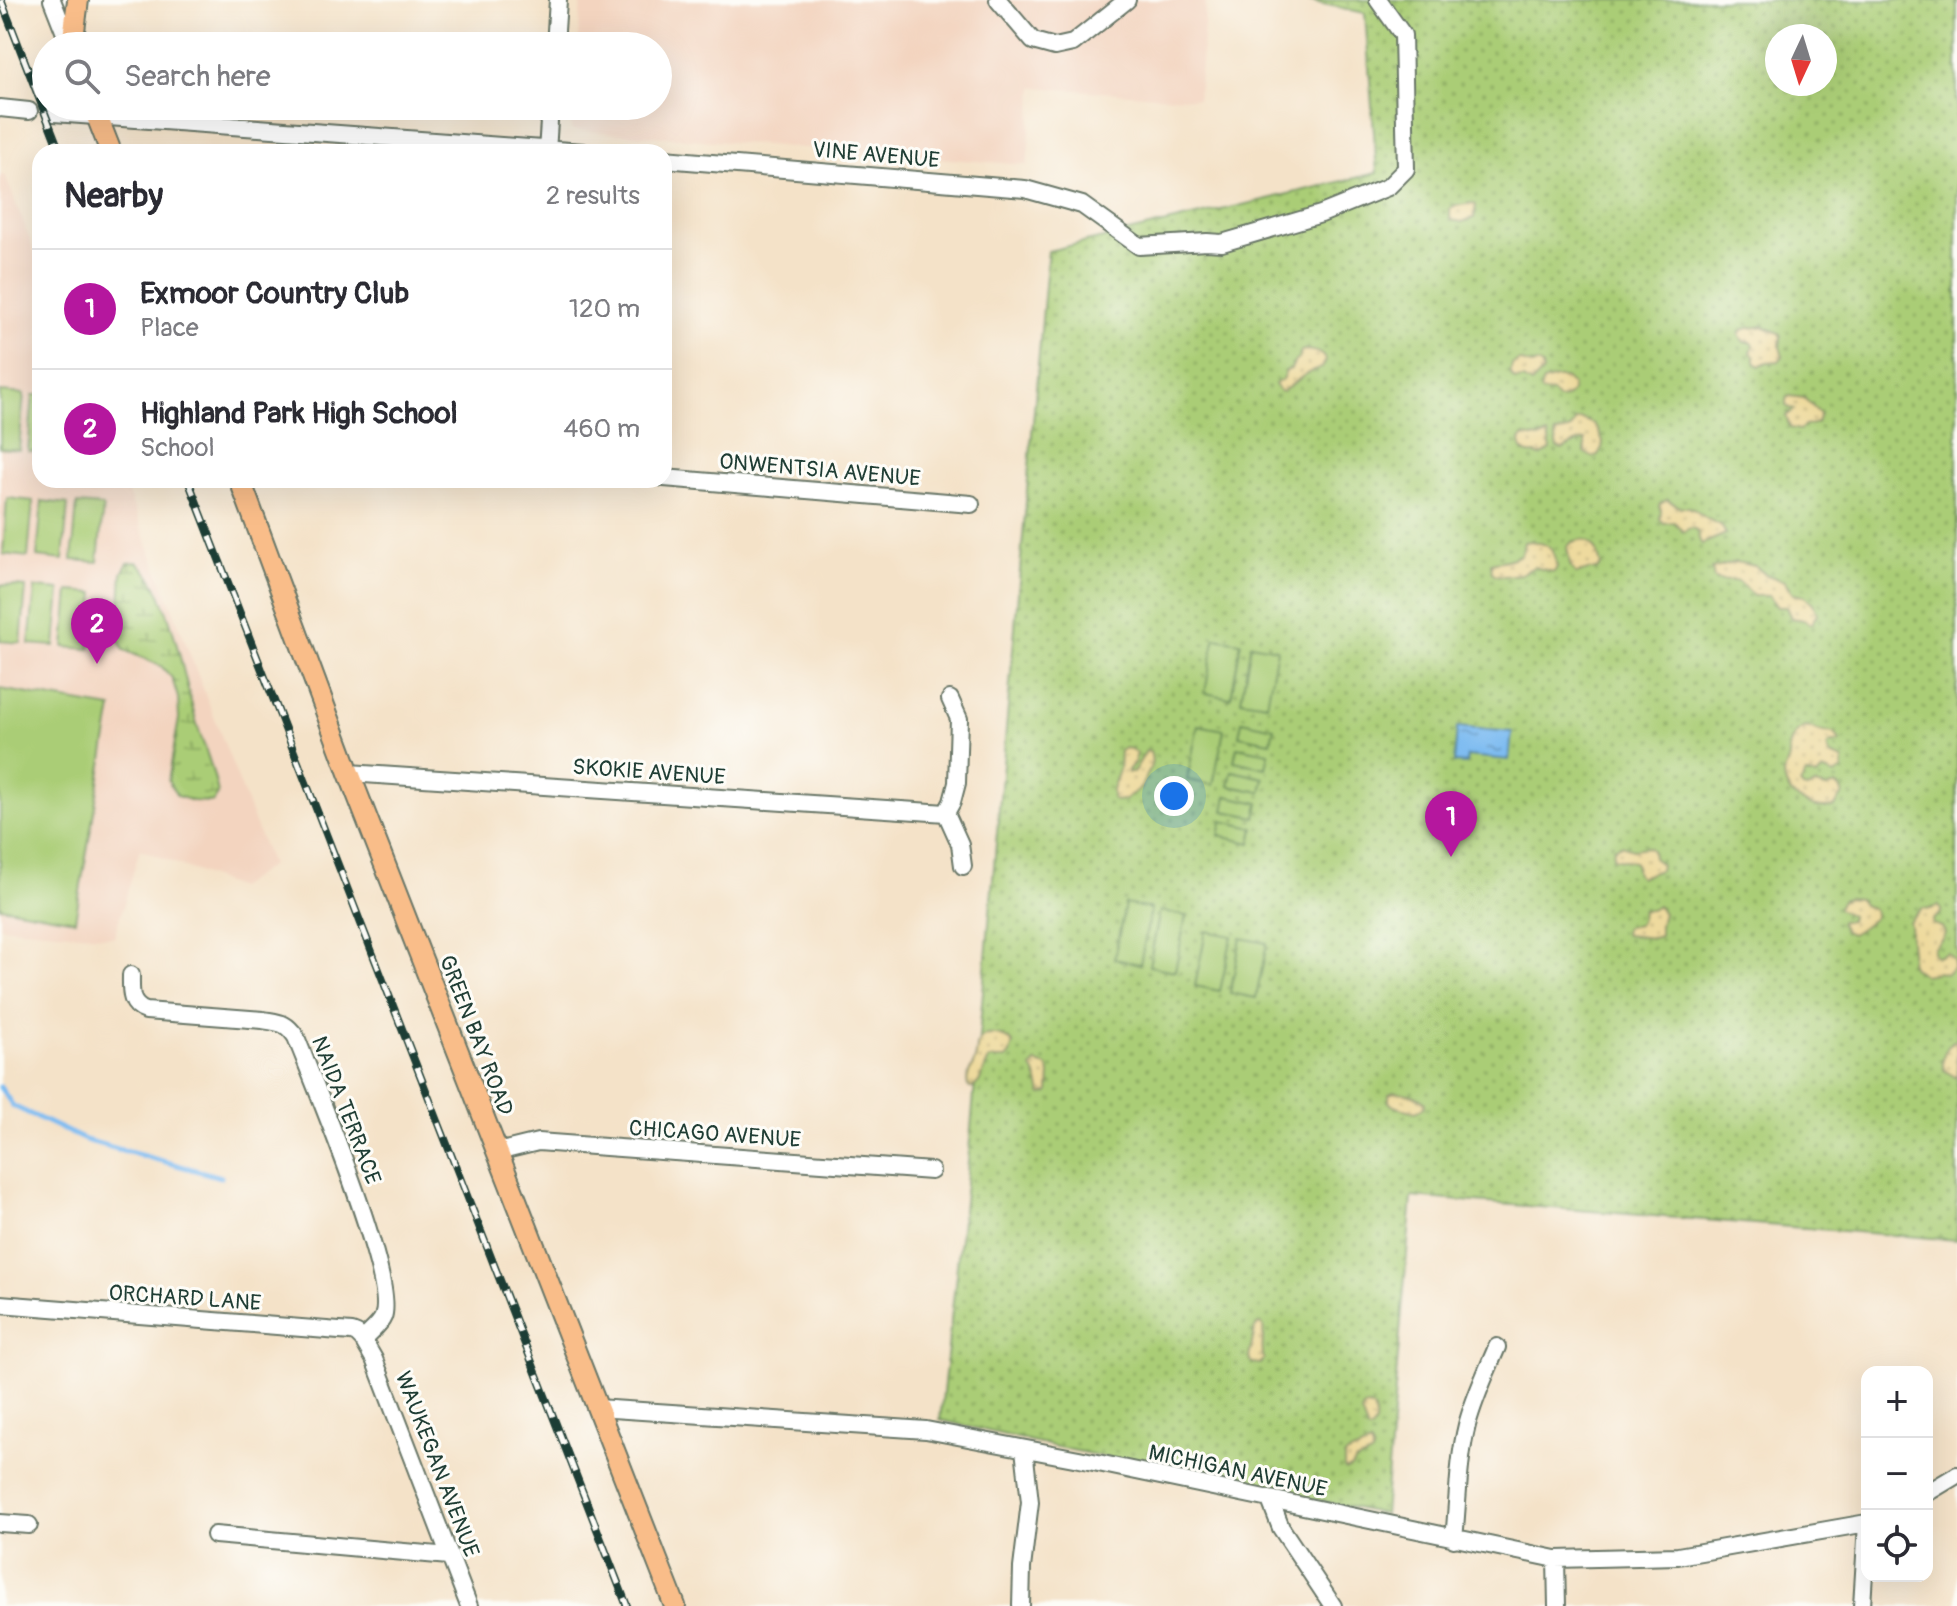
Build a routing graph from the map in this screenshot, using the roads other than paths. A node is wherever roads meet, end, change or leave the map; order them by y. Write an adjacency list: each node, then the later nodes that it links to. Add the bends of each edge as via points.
1 (52, 0): 7 (street)
2 (78, 0): 8 (main road)
3 (558, 0): 9 (street)
4 (998, 0): 5 (street, via 1033,41 1055,47 1073,43)
5 (1127, 0)
6 (1378, 0): 18 (street, VINE AVENUE, via 1403,35 1406,169 1375,193 1222,243 1139,246 1082,205 1025,189)
7 (65, 32)
8 (73, 32)
9 (556, 32)
10 (0, 108): 11 (street)
11 (29, 111)
12 (98, 120): 15 (main road)
13 (190, 120): 16 (street)
14 (549, 120): 17 (street)
15 (108, 144)
16 (476, 144)
17 (547, 144)
18 (672, 160)
19 (672, 479): 21 (street, ONWENTSIA AVENUE)
20 (243, 488): 23 (main road, GREEN BAY ROAD)
21 (971, 504)
22 (950, 699): 24 (street, via 959,719 957,783)
23 (349, 773): 24 (street, SKOKIE AVENUE); 27 (main road, GREEN BAY ROAD)
24 (946, 813): 25 (street)
25 (963, 866)
26 (131, 975): 30 (street, NAIDA TERRACE, via 134,1004 146,1011 290,1027 356,1192 382,1281 383,1318)
27 (497, 1152): 28 (street, CHICAGO AVENUE, via 538,1142); 32 (main road, GREEN BAY ROAD)
28 (931, 1171)
29 (0, 1304): 30 (street, ORCHARD LANE, via 352,1332)
30 (363, 1340): 42 (street, WAUKEGAN AVENUE)
31 (1497, 1347): 41 (street, via 1467,1423)
32 (597, 1408): 33 (street, MICHIGAN AVENUE, via 926,1430); 46 (main road, GREEN BAY ROAD)
33 (1024, 1449): 36 (street, MICHIGAN AVENUE); 47 (street, via 1030,1502)
34 (1957, 1475): 35 (street)
35 (1933, 1489)
36 (1270, 1500): 41 (street, MICHIGAN AVENUE); 48 (street, via 1281,1528)
37 (0, 1523): 39 (street)
38 (1861, 1524): 43 (street, MICHIGAN AVENUE, via 1678,1556)
39 (29, 1525)
40 (215, 1535): 42 (street)
41 (1454, 1539): 43 (street, MICHIGAN AVENUE)
42 (449, 1556): 45 (street, WAUKEGAN AVENUE)
43 (1556, 1559): 49 (street)
44 (1863, 1582): 50 (street)
45 (469, 1606)
46 (675, 1606)
47 (1021, 1606)
48 (1333, 1606)
49 (1557, 1606)
50 (1862, 1606)

